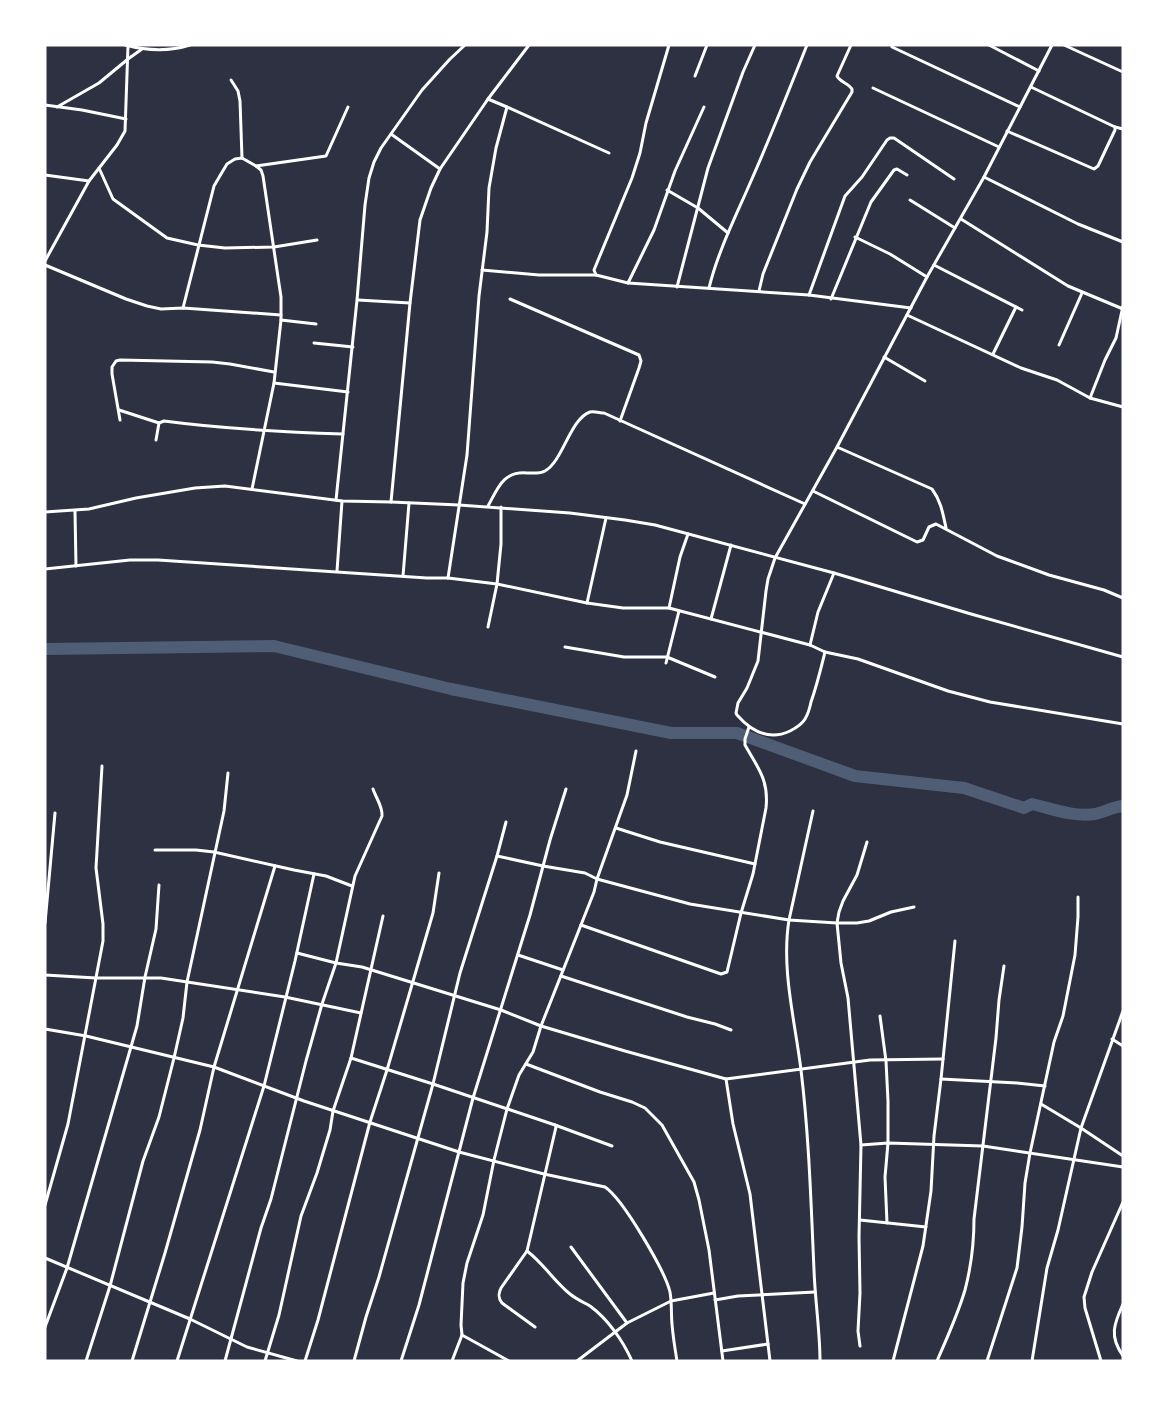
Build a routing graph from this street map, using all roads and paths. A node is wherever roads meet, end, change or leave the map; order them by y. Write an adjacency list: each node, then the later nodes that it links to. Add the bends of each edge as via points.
1 (127, 45): 14 (street); 15 (street)
2 (190, 45): 14 (street, via 170,50)
3 (465, 45): 33 (street, via 422,90)
4 (529, 45): 22 (street)
5 (669, 45): 59 (street, via 638,162 594,270)
6 (706, 45): 18 (street)
7 (755, 45): 47 (street, via 708,168)
8 (807, 45): 50 (street)
9 (851, 45): 64 (street, via 837,76 852,92 797,189)
10 (989, 45): 16 (street)
11 (1052, 45): 16 (street)
12 (1064, 45): 17 (street)
13 (892, 47): 28 (street)
14 (142, 49): 15 (street)
15 (128, 59): 24 (street, via 99,83); 29 (street)
16 (1039, 71): 20 (street)
17 (1123, 72)
18 (695, 76)
19 (231, 80): 36 (street, via 240,101)
20 (1030, 87): 28 (street); 30 (street)
21 (873, 88): 34 (street)
22 (488, 99): 26 (street); 39 (street)
23 (45, 105): 24 (street)
24 (57, 106): 29 (street)
25 (348, 107): 37 (street, via 326,156)
26 (507, 107): 35 (street); 58 (street, via 489,188)
27 (704, 107): 45 (street)
28 (1020, 107): 32 (street)
29 (126, 119): 38 (street, via 122,137)
30 (1115, 127): 31 (street); 32 (street, via 1094,169)
31 (1123, 129)
32 (1007, 131): 34 (street)
33 (391, 134): 39 (street); 69 (street, via 369,178)
34 (999, 147): 42 (street)
35 (609, 153)
36 (242, 158): 37 (street); 54 (street, via 227,164 214,186)
37 (256, 166): 55 (street, via 263,176)
38 (99, 168): 44 (street); 54 (street, via 113,199 167,238)
39 (440, 169): 70 (street, via 420,220)
40 (907, 175): 51 (street, via 894,170 871,202)
41 (45, 176): 44 (street)
42 (984, 177): 48 (street); 53 (street)
43 (954, 179): 66 (street, via 894,138 887,140 845,196)
44 (89, 181): 56 (street)
45 (667, 190): 47 (street); 61 (street, via 654,230)
46 (910, 200): 49 (street)
47 (698, 208): 50 (street); 62 (street)
48 (961, 219): 49 (street); 65 (street)
49 (955, 228): 57 (street)
50 (728, 233): 63 (street)
51 (855, 237): 60 (street); 68 (street)
52 (317, 240): 55 (street)
53 (1123, 242)
54 (198, 245): 55 (street); 72 (street)
55 (274, 248): 76 (street)
56 (45, 263): 72 (street, via 147,306)
57 (934, 265): 60 (street); 71 (street)
58 (482, 270): 59 (street, via 539,276); 106 (street, via 467,455)
59 (596, 275): 61 (street)
60 (927, 277): 73 (street)
61 (628, 283): 62 (street)
62 (677, 287): 63 (street)
63 (709, 288): 64 (street)
64 (759, 291): 66 (street)
65 (1082, 292): 74 (street); 81 (street)
66 (809, 295): 68 (street)
67 (510, 299): 93 (street, via 639,355 639,368)
68 (831, 299): 73 (street)
69 (357, 300): 70 (street); 82 (street)
70 (410, 303): 103 (street)
71 (1016, 307): 75 (street); 83 (street)
72 (183, 308): 76 (street)
73 (911, 308): 77 (street)
74 (1123, 308): 89 (street, via 1116,338)
75 (1022, 310)
76 (281, 315): 78 (street)
77 (907, 315): 83 (street); 84 (street)
78 (281, 320): 79 (street); 85 (street)
79 (316, 324)
80 (314, 343): 82 (street)
81 (1059, 345)
82 (352, 347): 88 (street)
83 (993, 355): 89 (street, via 1057,380)
84 (884, 357): 86 (street); 98 (street)
85 (274, 372): 87 (street); 91 (street, via 212,362 120,360 112,368)
86 (925, 381)
87 (274, 383): 88 (street); 95 (street)
88 (348, 392): 96 (street)
89 (1090, 398): 90 (street)
90 (1123, 407)
91 (118, 410): 92 (street); 94 (street)
92 (120, 420)
93 (620, 421): 105 (street); 107 (street, via 604,413 590,412 574,428 550,468 506,477)
94 (159, 423): 95 (street); 97 (street)
95 (264, 431): 96 (street); 99 (street)
96 (343, 434): 101 (street)
97 (156, 440)
98 (837, 447): 100 (street); 112 (street, via 932,489 942,507)
99 (252, 489): 101 (street); 109 (street, via 203,487)
100 (813, 491): 105 (street); 112 (street, via 917,542 933,525)
101 (336, 500): 102 (street)
102 (342, 501): 103 (street); 118 (street)
103 (391, 502): 104 (street)
104 (408, 503): 106 (street); 120 (street)
105 (805, 504): 115 (street)
106 (459, 505): 107 (street); 121 (street)
107 (488, 506): 108 (street)
108 (501, 507): 111 (street); 122 (street)
109 (75, 511): 110 (street); 116 (street)
110 (45, 512)
111 (606, 518): 113 (street); 124 (street)
112 (946, 528): 123 (street, via 1006,560)
113 (688, 534): 114 (street); 125 (street)
114 (731, 545): 115 (street); 127 (street)
115 (775, 558): 119 (street); 129 (street, via 768,579)
116 (76, 566): 117 (street); 118 (street, via 149,559)
117 (45, 569)
118 (337, 571): 120 (street)
119 (834, 573): 130 (street); 134 (street)
120 (403, 576): 121 (street)
121 (448, 578): 122 (street)
122 (497, 584): 124 (street); 128 (street)
123 (1123, 598)
124 (587, 603): 125 (street)
125 (669, 608): 126 (street)
126 (679, 611): 127 (street); 133 (street)
127 (711, 620): 129 (street)
128 (488, 627)
129 (762, 633): 130 (street); 138 (street, via 758,661 736,713)
130 (810, 645): 132 (street)
131 (565, 647): 133 (street, via 624,657)
132 (825, 651): 137 (street, via 935,688); 138 (street, via 818,683 800,725 769,736)
133 (667, 657): 135 (street); 136 (street)
134 (1123, 657)
135 (666, 663)
136 (715, 677)
137 (1123, 724)
138 (748, 728): 152 (street, via 745,745 764,779 767,798)
139 (636, 751): 147 (street)
140 (102, 766): 178 (street, via 96,868 103,941)
141 (228, 773): 150 (street)
142 (374, 789): 159 (street, via 382,816)
143 (566, 789): 154 (street)
144 (813, 811): 164 (street)
145 (55, 813): 165 (street)
146 (506, 822): 151 (street)
147 (616, 828): 152 (street); 157 (street)
148 (867, 842): 166 (street)
149 (155, 850): 150 (street)
150 (214, 852): 153 (street); 179 (street)
151 (497, 856): 154 (street); 182 (street)
152 (755, 864): 162 (street)
153 (275, 866): 156 (street); 181 (street)
154 (543, 866): 157 (street, via 585,873); 170 (street)
155 (439, 873): 180 (street, via 433,913)
156 (314, 874): 159 (street); 169 (street)
157 (597, 879): 162 (street); 167 (street)
158 (159, 885): 177 (street, via 156,930)
159 (352, 886): 171 (street)
160 (1078, 897): 210 (street, via 1075,955)
161 (914, 907): 166 (street, via 869,921)
162 (741, 913): 164 (street); 167 (street, via 728,969 723,974)
163 (383, 916): 173 (street)
164 (789, 920): 166 (street); 204 (street, via 787,967)
165 (45, 923)
166 (837, 923): 200 (street)
167 (581, 925): 174 (street)
168 (955, 941): 198 (street)
169 (297, 953): 171 (street); 183 (street)
170 (518, 955): 174 (street); 185 (street)
171 (336, 963): 173 (street); 184 (street)
172 (1004, 966): 207 (street)
173 (371, 970): 180 (street); 187 (street)
174 (563, 970): 176 (street)
175 (45, 975): 178 (street)
176 (561, 976): 189 (street); 191 (street)
177 (145, 977): 178 (street); 179 (street); 194 (street)
178 (96, 978): 192 (street)
179 (187, 982): 181 (street); 196 (street)
180 (412, 983): 182 (street); 203 (street)
181 (237, 989): 183 (street); 202 (street)
182 (454, 995): 185 (street); 208 (street)
183 (285, 997): 184 (street); 209 (street)
184 (322, 1005): 187 (street); 211 (street)
185 (501, 1010): 189 (street); 212 (street)
186 (1123, 1011): 193 (street)
187 (361, 1013): 197 (street)
188 (880, 1016): 199 (street)
189 (541, 1026): 201 (street); 205 (street)
190 (45, 1029): 192 (street)
191 (731, 1030)
192 (86, 1036): 194 (street); 233 (street, via 68,1124)
193 (1112, 1039): 195 (street); 218 (street)
194 (130, 1046): 196 (street); 240 (street)
195 (1123, 1046)
196 (174, 1058): 202 (street); 241 (street)
197 (351, 1058): 203 (street); 215 (street)
198 (943, 1059): 199 (street); 206 (street)
199 (886, 1061): 200 (street); 220 (street)
200 (855, 1062): 204 (street); 222 (street)
201 (526, 1064): 214 (street); 243 (street, via 632,1102 645,1108 662,1125 694,1182)
202 (214, 1067): 209 (street); 247 (street, via 200,1130)
203 (387, 1070): 208 (street); 216 (street)
204 (801, 1070): 205 (street); 242 (street, via 809,1147)
205 (726, 1079): 244 (street, via 750,1194)
206 (941, 1079): 207 (street); 221 (street)
207 (990, 1081): 210 (street); 224 (street)
208 (433, 1083): 212 (street); 219 (street)
209 (264, 1086): 211 (street); 249 (street)
210 (1045, 1086): 213 (street)
211 (297, 1098): 215 (street); 255 (street)
212 (473, 1098): 214 (street); 225 (street)
213 (1041, 1104): 218 (street); 226 (street)
214 (507, 1109): 217 (street); 228 (street)
215 (333, 1111): 216 (street); 259 (street, via 301,1216)
216 (370, 1122): 219 (street); 267 (street)
217 (555, 1125): 223 (street); 231 (street)
218 (1081, 1128): 227 (street); 229 (street)
219 (418, 1139): 225 (street); 268 (street)
220 (888, 1143): 221 (street); 222 (street); 235 (street)
221 (933, 1144): 224 (street); 236 (street)
222 (861, 1145): 234 (street)
223 (612, 1146)
224 (983, 1146): 226 (street); 279 (street, via 970,1269)
225 (459, 1152): 228 (street); 269 (street)
226 (1029, 1153): 229 (street); 280 (street, via 1017,1268)
227 (1123, 1156)
228 (494, 1160): 231 (street); 254 (street, via 463,1283)
229 (1075, 1160): 230 (street); 281 (street, via 1047,1268)
230 (1123, 1167)
231 (544, 1174): 238 (street); 246 (street, via 610,1190 665,1276)
232 (1123, 1202): 282 (street, via 1084,1297)
233 (45, 1205)
234 (860, 1220): 235 (street); 257 (street)
235 (887, 1223): 236 (street)
236 (926, 1227): 278 (street)
237 (571, 1247): 250 (street)
238 (527, 1251): 252 (street, via 501,1288 499,1299); 253 (street)
239 (45, 1258): 240 (street)
240 (67, 1268): 241 (street); 251 (street)
241 (110, 1286): 247 (street); 261 (street)
242 (815, 1292): 244 (street); 277 (street)
243 (714, 1293): 245 (street); 246 (street)
244 (762, 1294): 245 (street); 256 (street)
245 (715, 1300): 258 (street)
246 (671, 1301): 250 (street); 274 (street)
247 (150, 1302): 249 (street); 262 (street)
248 (1123, 1304): 260 (street, via 1114,1339)
249 (190, 1319): 255 (street); 263 (street)
250 (627, 1323): 253 (street)
251 (45, 1327)
252 (535, 1327)
253 (615, 1332): 272 (street); 273 (street)
254 (462, 1335): 270 (street); 271 (street)
255 (232, 1340): 259 (street); 264 (street)
256 (768, 1344): 258 (street); 276 (street)
257 (860, 1346)
258 (722, 1351): 275 (street)
259 (267, 1353): 265 (street); 266 (street)
260 (1123, 1356)
261 (86, 1361)
262 (132, 1361)
263 (177, 1361)
264 (225, 1361)
265 (265, 1361)
266 (297, 1361)
267 (305, 1361)
268 (354, 1361)
269 (401, 1361)
270 (452, 1361)
271 (509, 1361)
272 (578, 1361)
273 (632, 1361)
274 (677, 1361)
275 (723, 1361)
276 (770, 1361)
277 (820, 1361)
278 (893, 1361)
279 (938, 1361)
280 (987, 1361)
281 (1032, 1361)
282 (1101, 1361)

